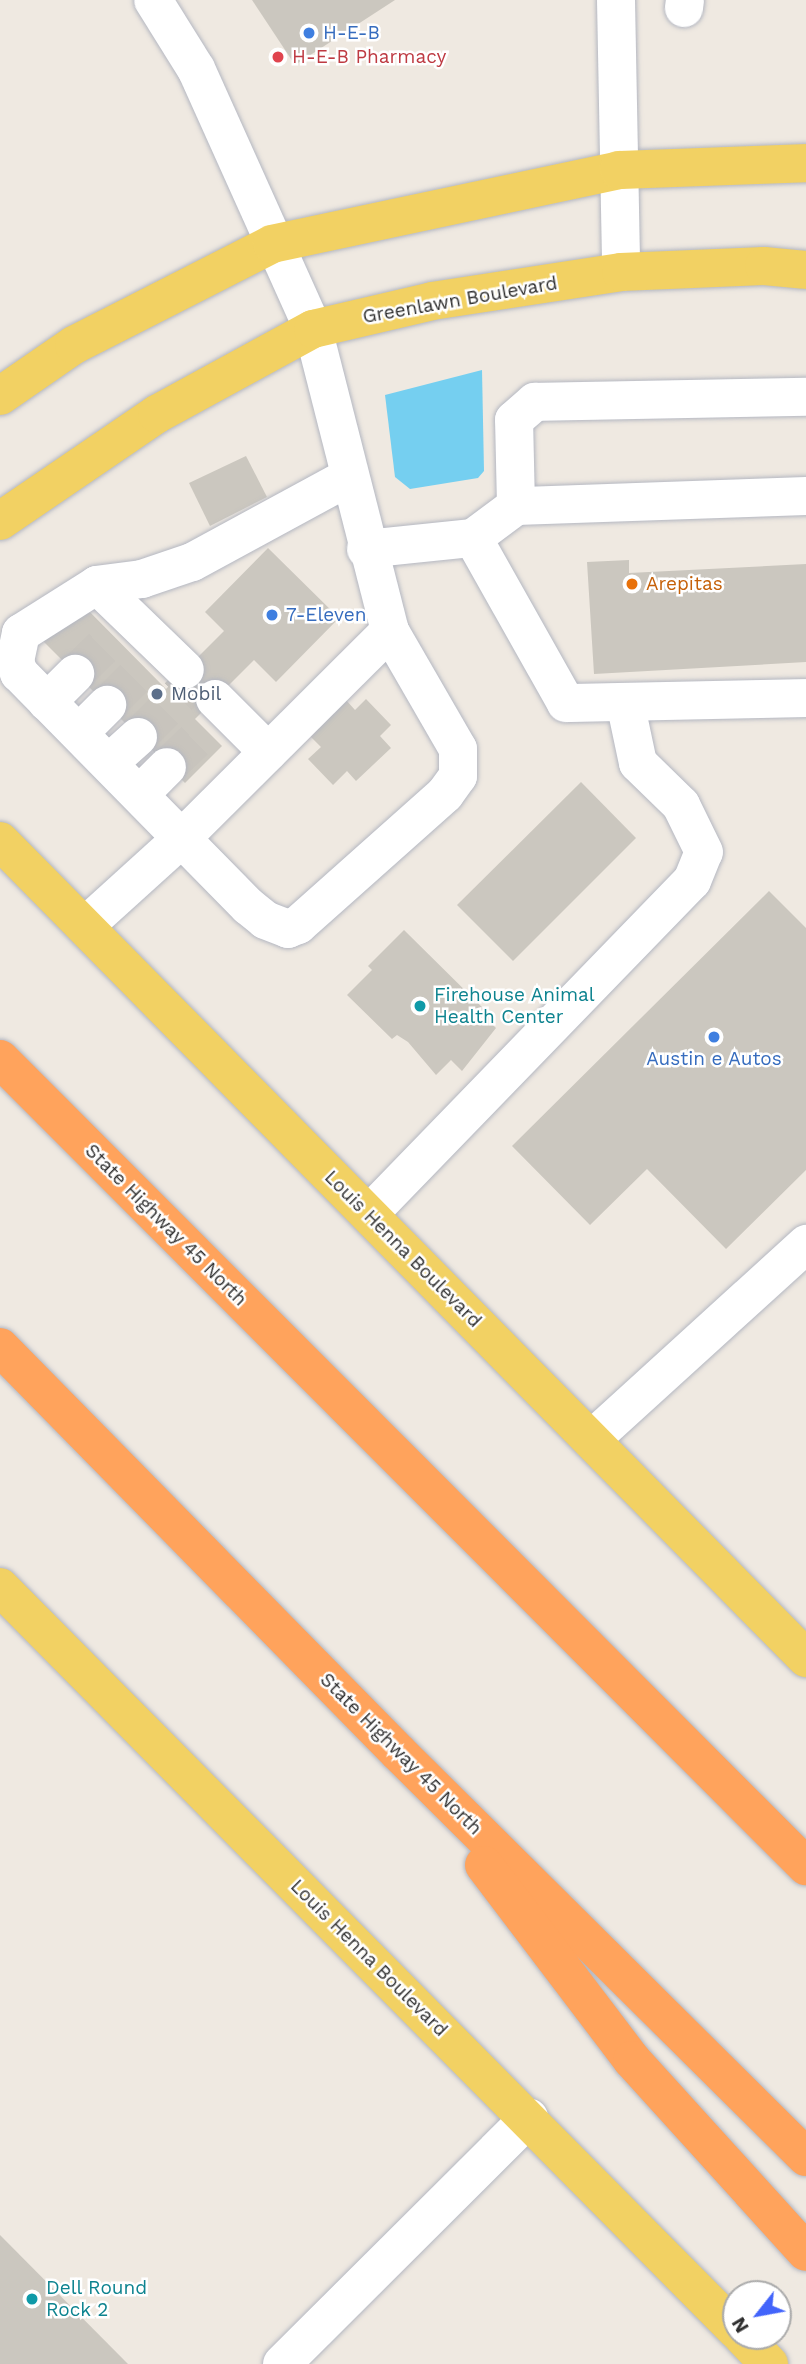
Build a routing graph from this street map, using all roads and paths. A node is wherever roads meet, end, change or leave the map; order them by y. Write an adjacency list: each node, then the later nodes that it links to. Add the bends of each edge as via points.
1 (153, 0): 5 (lane, via 196,69)
2 (616, 0): 4 (lane)
3 (806, 163): 4 (main road)
4 (619, 170): 5 (main road); 7 (lane)
5 (272, 244): 8 (lane); 9 (main road, via 74,345)
6 (806, 270): 7 (main road, Greenlawn Boulevard, via 764,266)
7 (621, 272): 8 (main road, Greenlawn Boulevard, via 432,301)
8 (313, 329): 11 (lane); 14 (main road, Greenlawn Boulevard, via 157,414)
9 (0, 396)
10 (806, 397): 13 (lane, via 535,402 514,420)
11 (347, 478): 16 (lane); 17 (lane, via 192,562 142,579)
12 (806, 496): 13 (lane)
13 (516, 506): 15 (lane)
14 (2, 521)
15 (473, 538): 16 (lane); 23 (lane, via 566,704)
16 (366, 549): 18 (lane)
17 (97, 585): 19 (lane, via 123,627); 22 (lane, via 21,633 15,645 19,674)
18 (390, 631): 28 (lane); 32 (lane, via 458,749 458,776 445,794 288,929 265,920 248,906)
19 (164, 661)
20 (75, 674): 22 (lane)
21 (806, 698): 23 (lane)
22 (47, 702): 26 (lane)
23 (625, 702): 36 (lane, via 638,763 681,805 704,852 692,881)
24 (107, 705): 26 (lane)
25 (216, 713): 28 (lane)
26 (79, 733): 29 (lane)
27 (138, 737): 29 (lane)
28 (268, 752): 32 (lane)
29 (109, 763): 31 (lane)
30 (167, 767): 31 (lane)
31 (140, 794): 32 (lane)
32 (183, 837): 34 (lane)
33 (0, 841): 34 (main road, Louis Henna Boulevard)
34 (85, 926): 36 (main road, Louis Henna Boulevard)
35 (0, 1059): 43 (highway, State Highway 45 North)
36 (369, 1214): 39 (main road, Louis Henna Boulevard)
37 (806, 1244): 39 (lane)
38 (0, 1347): 42 (highway, State Highway 45 North)
39 (592, 1440): 41 (main road, Louis Henna Boulevard)
40 (4, 1600): 44 (main road, Louis Henna Boulevard)
41 (806, 1658)
42 (398, 1752): 45 (highway, State Highway 45 North); 46 (highway, via 632,2060)
43 (806, 1866)
44 (529, 2118): 47 (main road, Louis Henna Boulevard); 49 (lane)
45 (806, 2157)
46 (806, 2252)
47 (722, 2316)
48 (755, 2350): 50 (main road)
49 (282, 2364)
50 (769, 2364)

